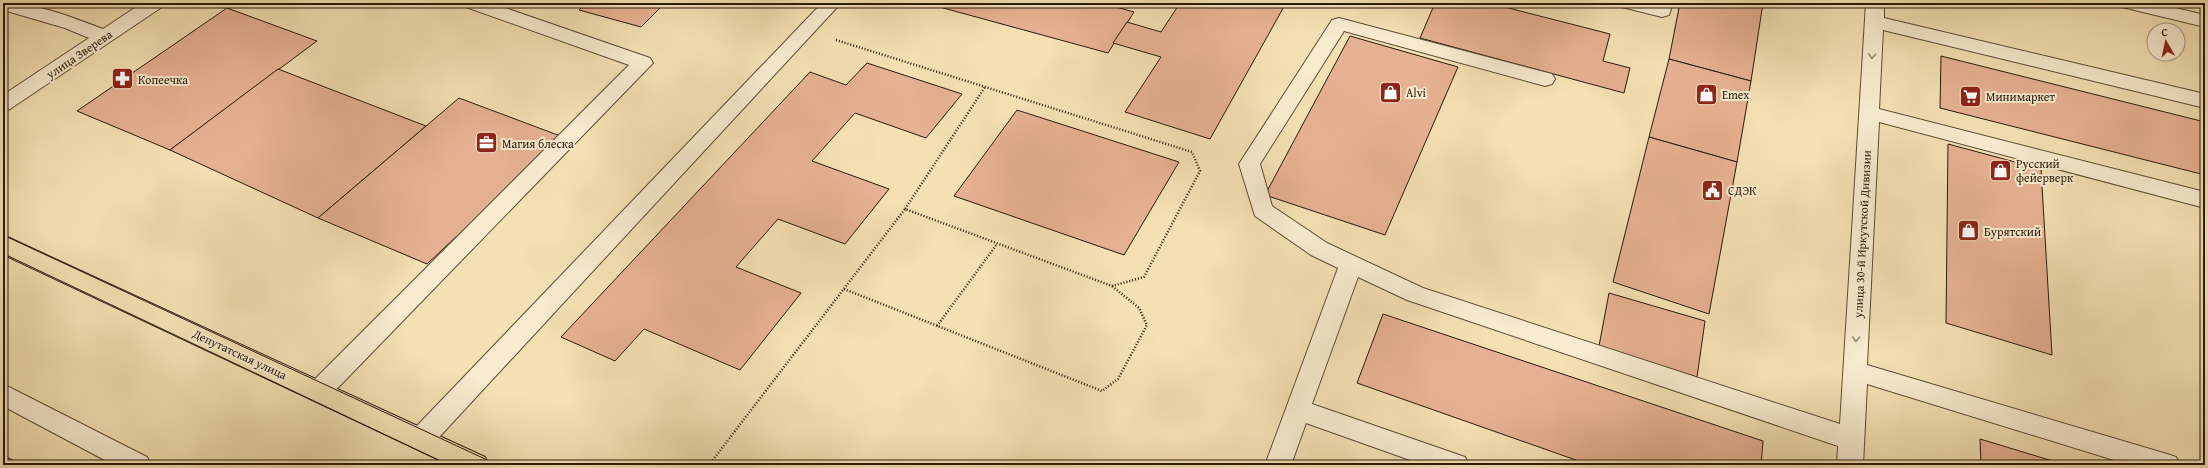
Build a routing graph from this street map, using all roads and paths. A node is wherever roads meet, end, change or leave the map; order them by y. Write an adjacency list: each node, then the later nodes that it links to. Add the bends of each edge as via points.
1 (155, 3): 11 (street, улица Зверева)
2 (473, 3): 26 (street, via 642,63)
3 (832, 3): 10 (street)
4 (1629, 3): 5 (street, via 1662,11)
5 (1664, 3)
6 (2129, 3): 9 (street)
7 (3, 4): 11 (street, via 72,24)
8 (1874, 13): 14 (street); 16 (street, улица 30-й Иркутской Дивизии, one-way to 16)
9 (2205, 21)
10 (807, 31): 13 (path); 29 (street)
11 (105, 37): 15 (street, улица Зверева)
12 (1545, 79): 21 (street, via 1339,24 1249,164 1263,210 1319,249)
13 (985, 87): 18 (path); 22 (path, via 1192,152 1200,171 1144,277)
14 (2205, 101)
15 (3, 104)
16 (1868, 113): 17 (street); 25 (street, улица 30-й Иркутской Дивизии, one-way to 25)
17 (2205, 200)
18 (905, 210): 20 (path); 23 (path)
19 (3, 243): 26 (main road, Депутатская улица)
20 (997, 244): 22 (path); 24 (path)
21 (1351, 264): 28 (street); 30 (street, via 1415,294)
22 (1112, 286): 24 (path, via 1139,308 1147,325 1118,379 1102,391)
23 (844, 289): 24 (path); 33 (path)
24 (937, 326)
25 (1855, 371): 30 (street, улица 30-й Иркутской Дивизии); 37 (street)
26 (319, 391): 29 (main road, Депутатская улица)
27 (3, 394): 31 (street)
28 (1298, 410): 34 (street); 35 (street)
29 (421, 439): 32 (main road, Депутатская улица)
30 (1851, 439): 36 (street, улица 30-й Иркутской Дивизии)
31 (138, 465)
32 (476, 465)
33 (709, 465)
34 (1278, 465)
35 (1456, 465)
36 (1850, 465)
37 (2166, 465)

